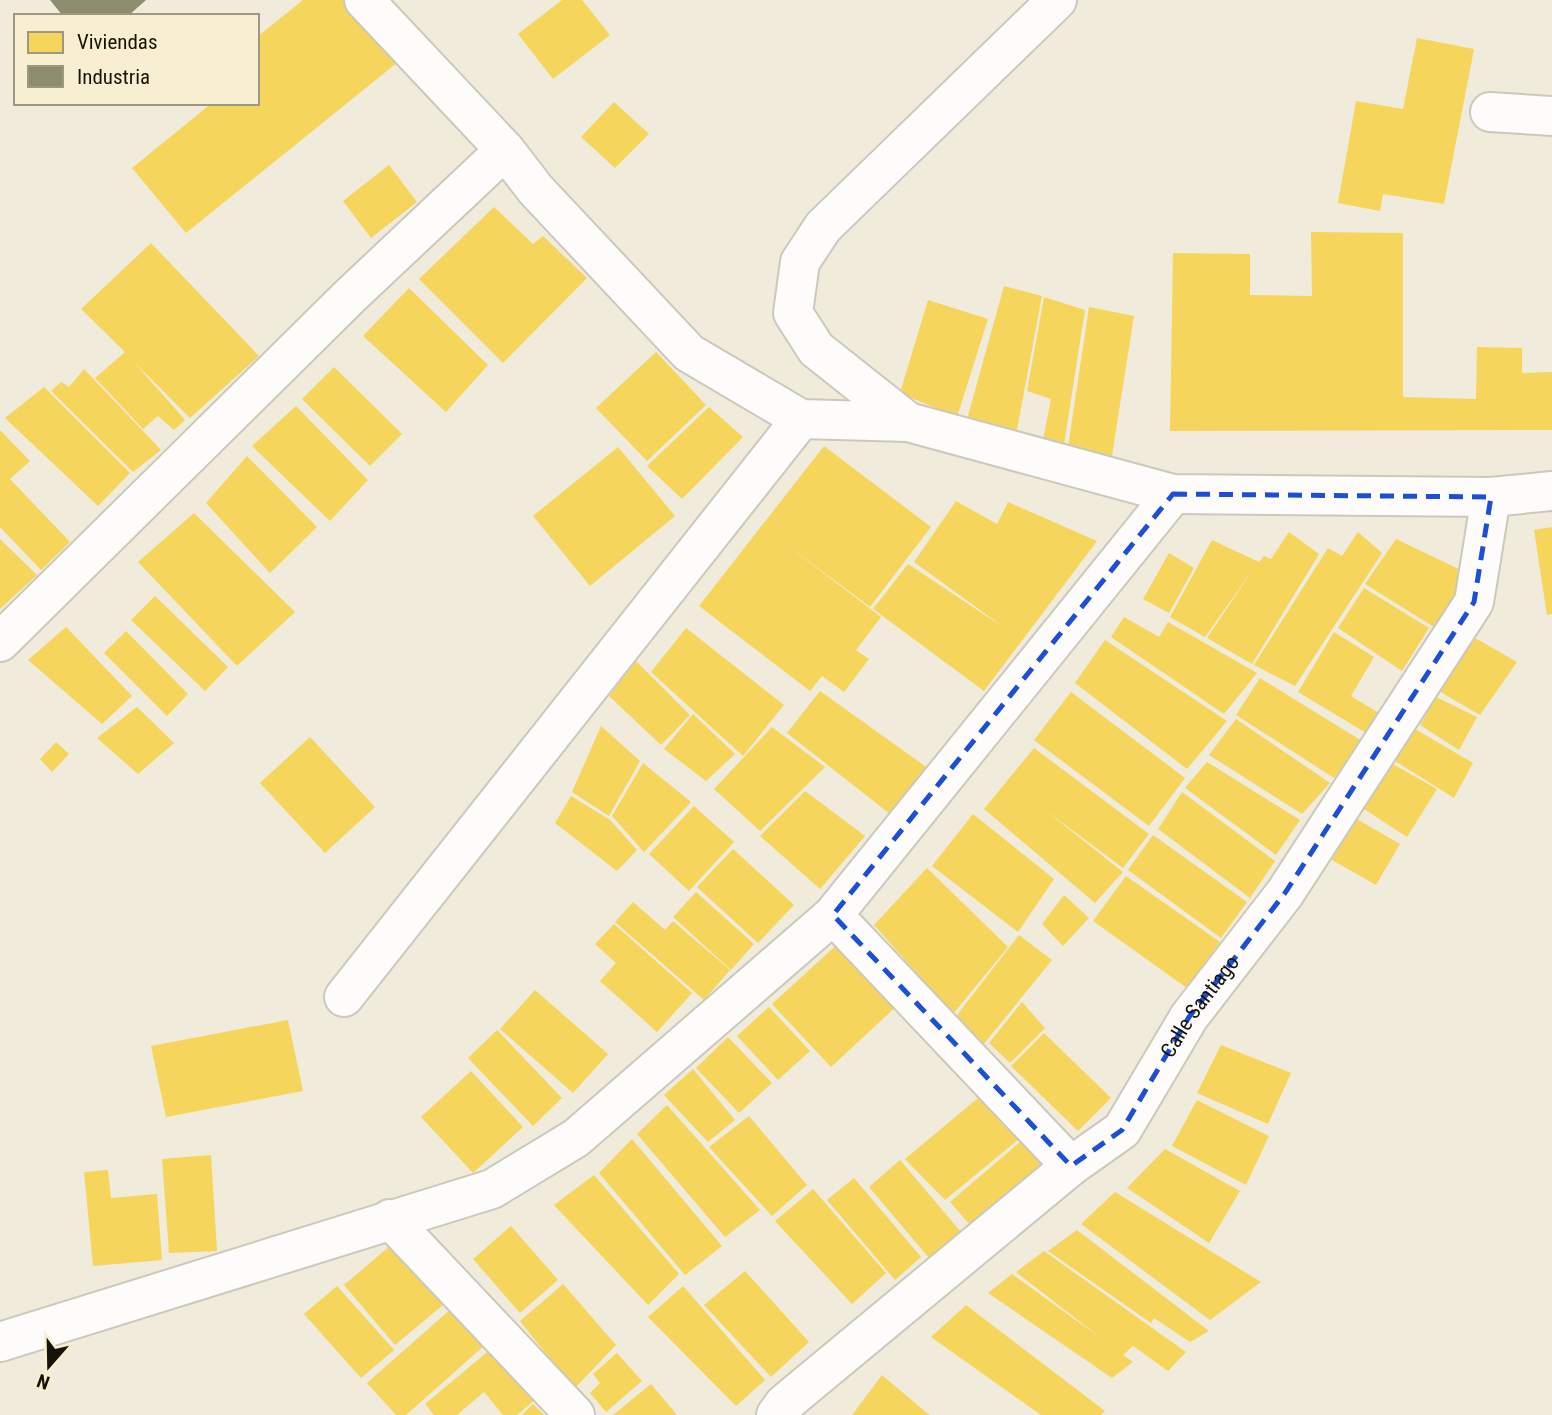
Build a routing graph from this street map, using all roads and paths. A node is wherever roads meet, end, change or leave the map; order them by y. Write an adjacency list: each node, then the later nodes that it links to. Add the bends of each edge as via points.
1 (364, 0): 5 (street)
2 (1057, 0): 7 (street, via 823,227 800,262 793,313 816,349)
3 (1490, 112): 4 (street)
4 (1552, 116)
5 (505, 150): 6 (street, via 536,190 689,352); 11 (street, via 349,297)
6 (801, 419): 7 (street); 13 (street)
7 (908, 422): 9 (street)
8 (1552, 491): 10 (street)
9 (1173, 494): 10 (street); 12 (street)
10 (1491, 497): 14 (street, Calle Santiago, via 1474,602 1286,893 1189,1017 1122,1130)
11 (0, 642)
12 (833, 915): 14 (street); 15 (street, via 576,1138 492,1189)
13 (344, 997)
14 (1071, 1166): 18 (street, Calle Santiago)
15 (390, 1219): 16 (street); 17 (street)
16 (0, 1342)
17 (575, 1415)
18 (776, 1415)

